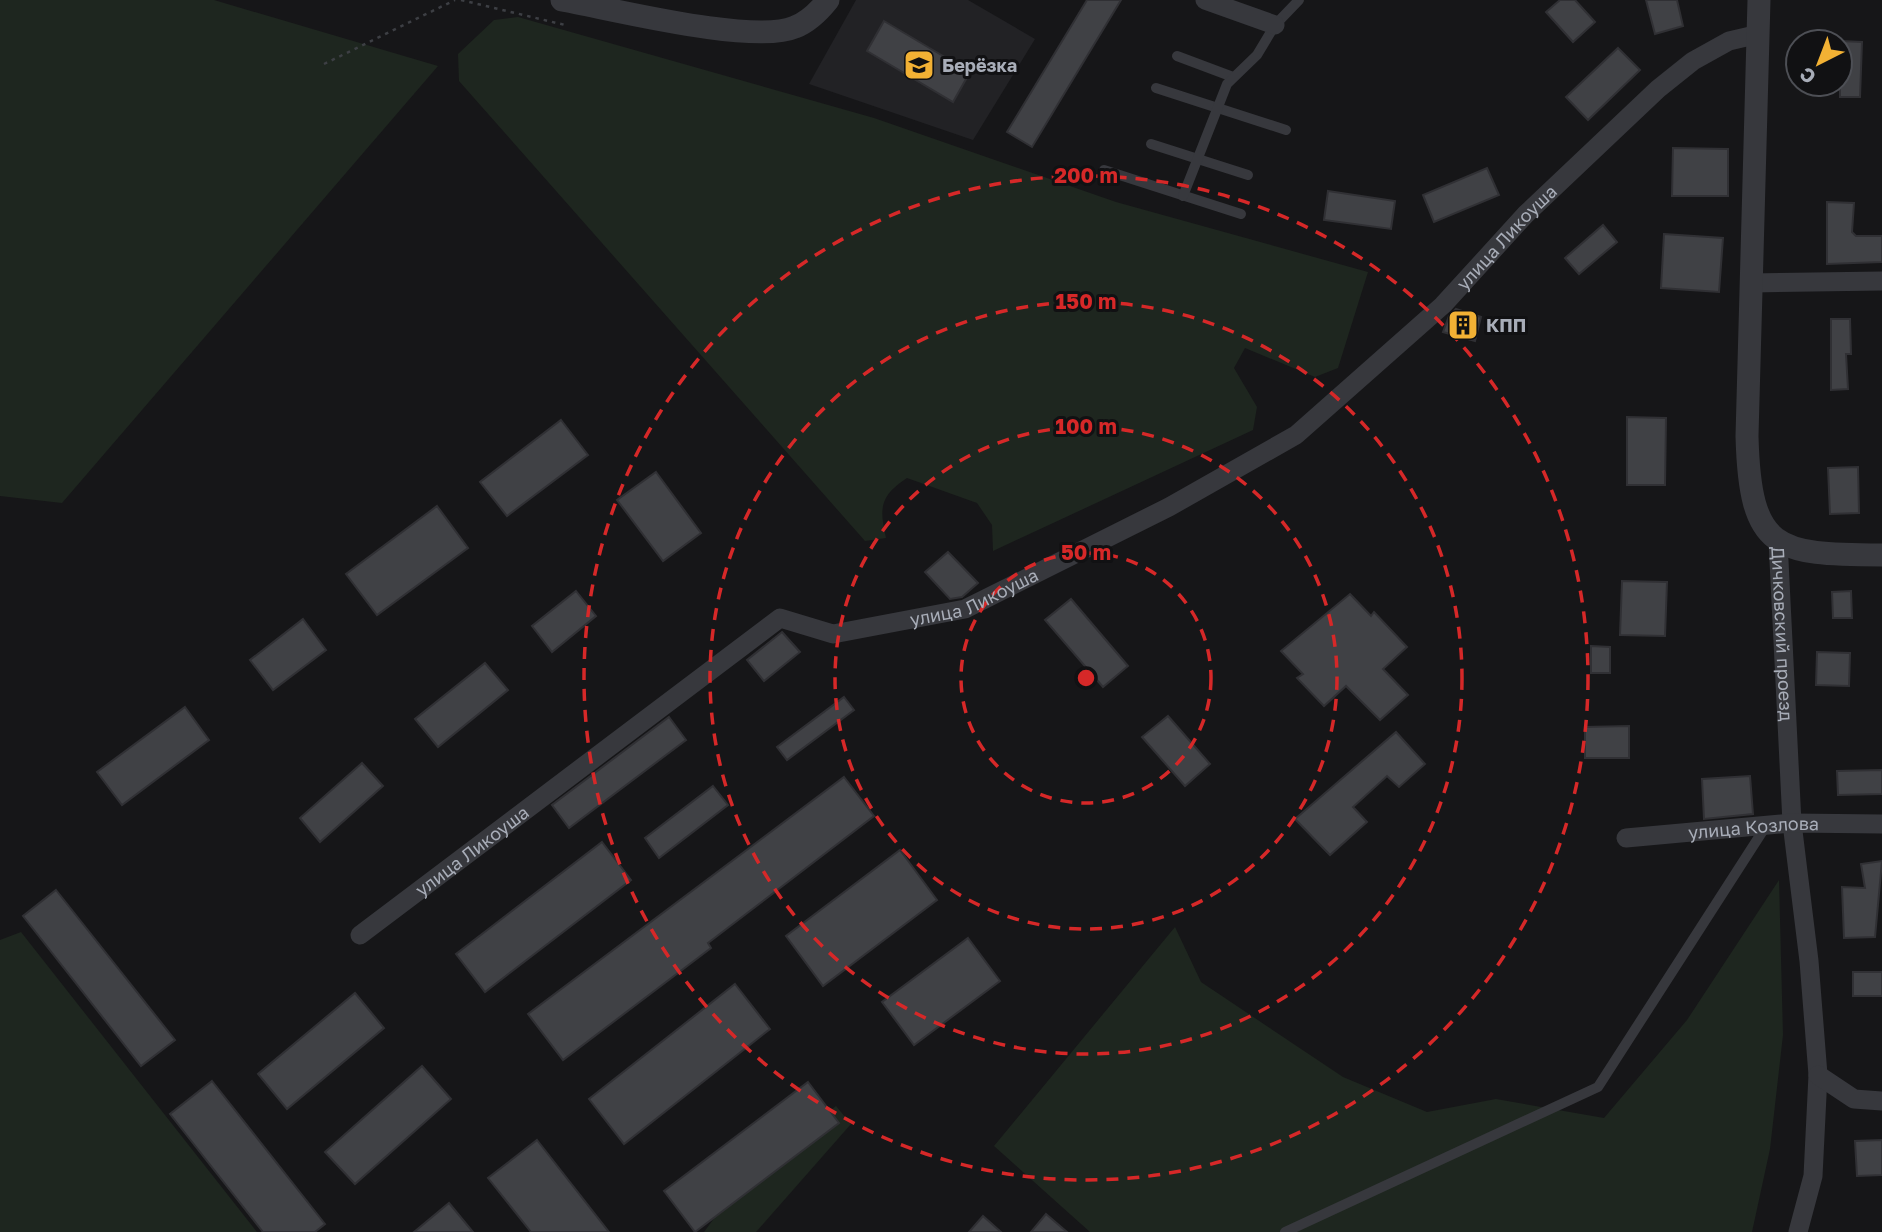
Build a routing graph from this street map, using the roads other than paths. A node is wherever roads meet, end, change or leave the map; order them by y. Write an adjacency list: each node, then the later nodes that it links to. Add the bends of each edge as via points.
1 (562, 0): 6 (street)
2 (828, 0): 6 (street, via 796,27 777,32 718,29)
3 (1205, 0): 7 (street)
4 (1299, 0): 7 (lane)
5 (1759, 0): 8 (street, Дичковский проезд)
6 (596, 3)
7 (1275, 25): 10 (lane, via 1257,55)
8 (1759, 34): 21 (street, Дичковский проезд); 28 (street, улица Ликоуша, via 1729,41 1693,61 1658,89 1526,214 1443,305 1296,435 1169,507 965,609 834,634 780,618)
9 (1177, 56): 10 (lane)
10 (1233, 77): 12 (lane)
11 (1156, 88): 12 (lane)
12 (1217, 107): 13 (lane); 15 (lane)
13 (1286, 130)
14 (1151, 144): 15 (lane)
15 (1197, 159): 17 (lane); 18 (lane)
16 (1104, 170): 18 (lane)
17 (1248, 174)
18 (1183, 195): 19 (lane)
19 (1241, 214)
20 (1882, 281): 21 (street)
21 (1751, 283): 22 (street, Дичковский проезд, via 1748,482 1758,515)
22 (1778, 541): 23 (street, via 1804,552); 24 (street, Дичковский проезд)
23 (1882, 555)
24 (1792, 824): 25 (street, улица Козлова); 26 (street, улица Козлова); 29 (street, Дичковский проезд)
25 (1882, 824)
26 (1766, 826): 27 (street, улица Козлова); 31 (lane, via 1598,1087)
27 (1626, 838)
28 (360, 935)
29 (1818, 1075): 30 (street, via 1854,1099); 32 (street, Дичковский проезд, via 1813,1176)
30 (1882, 1101)
31 (1285, 1232)
32 (1798, 1232)

